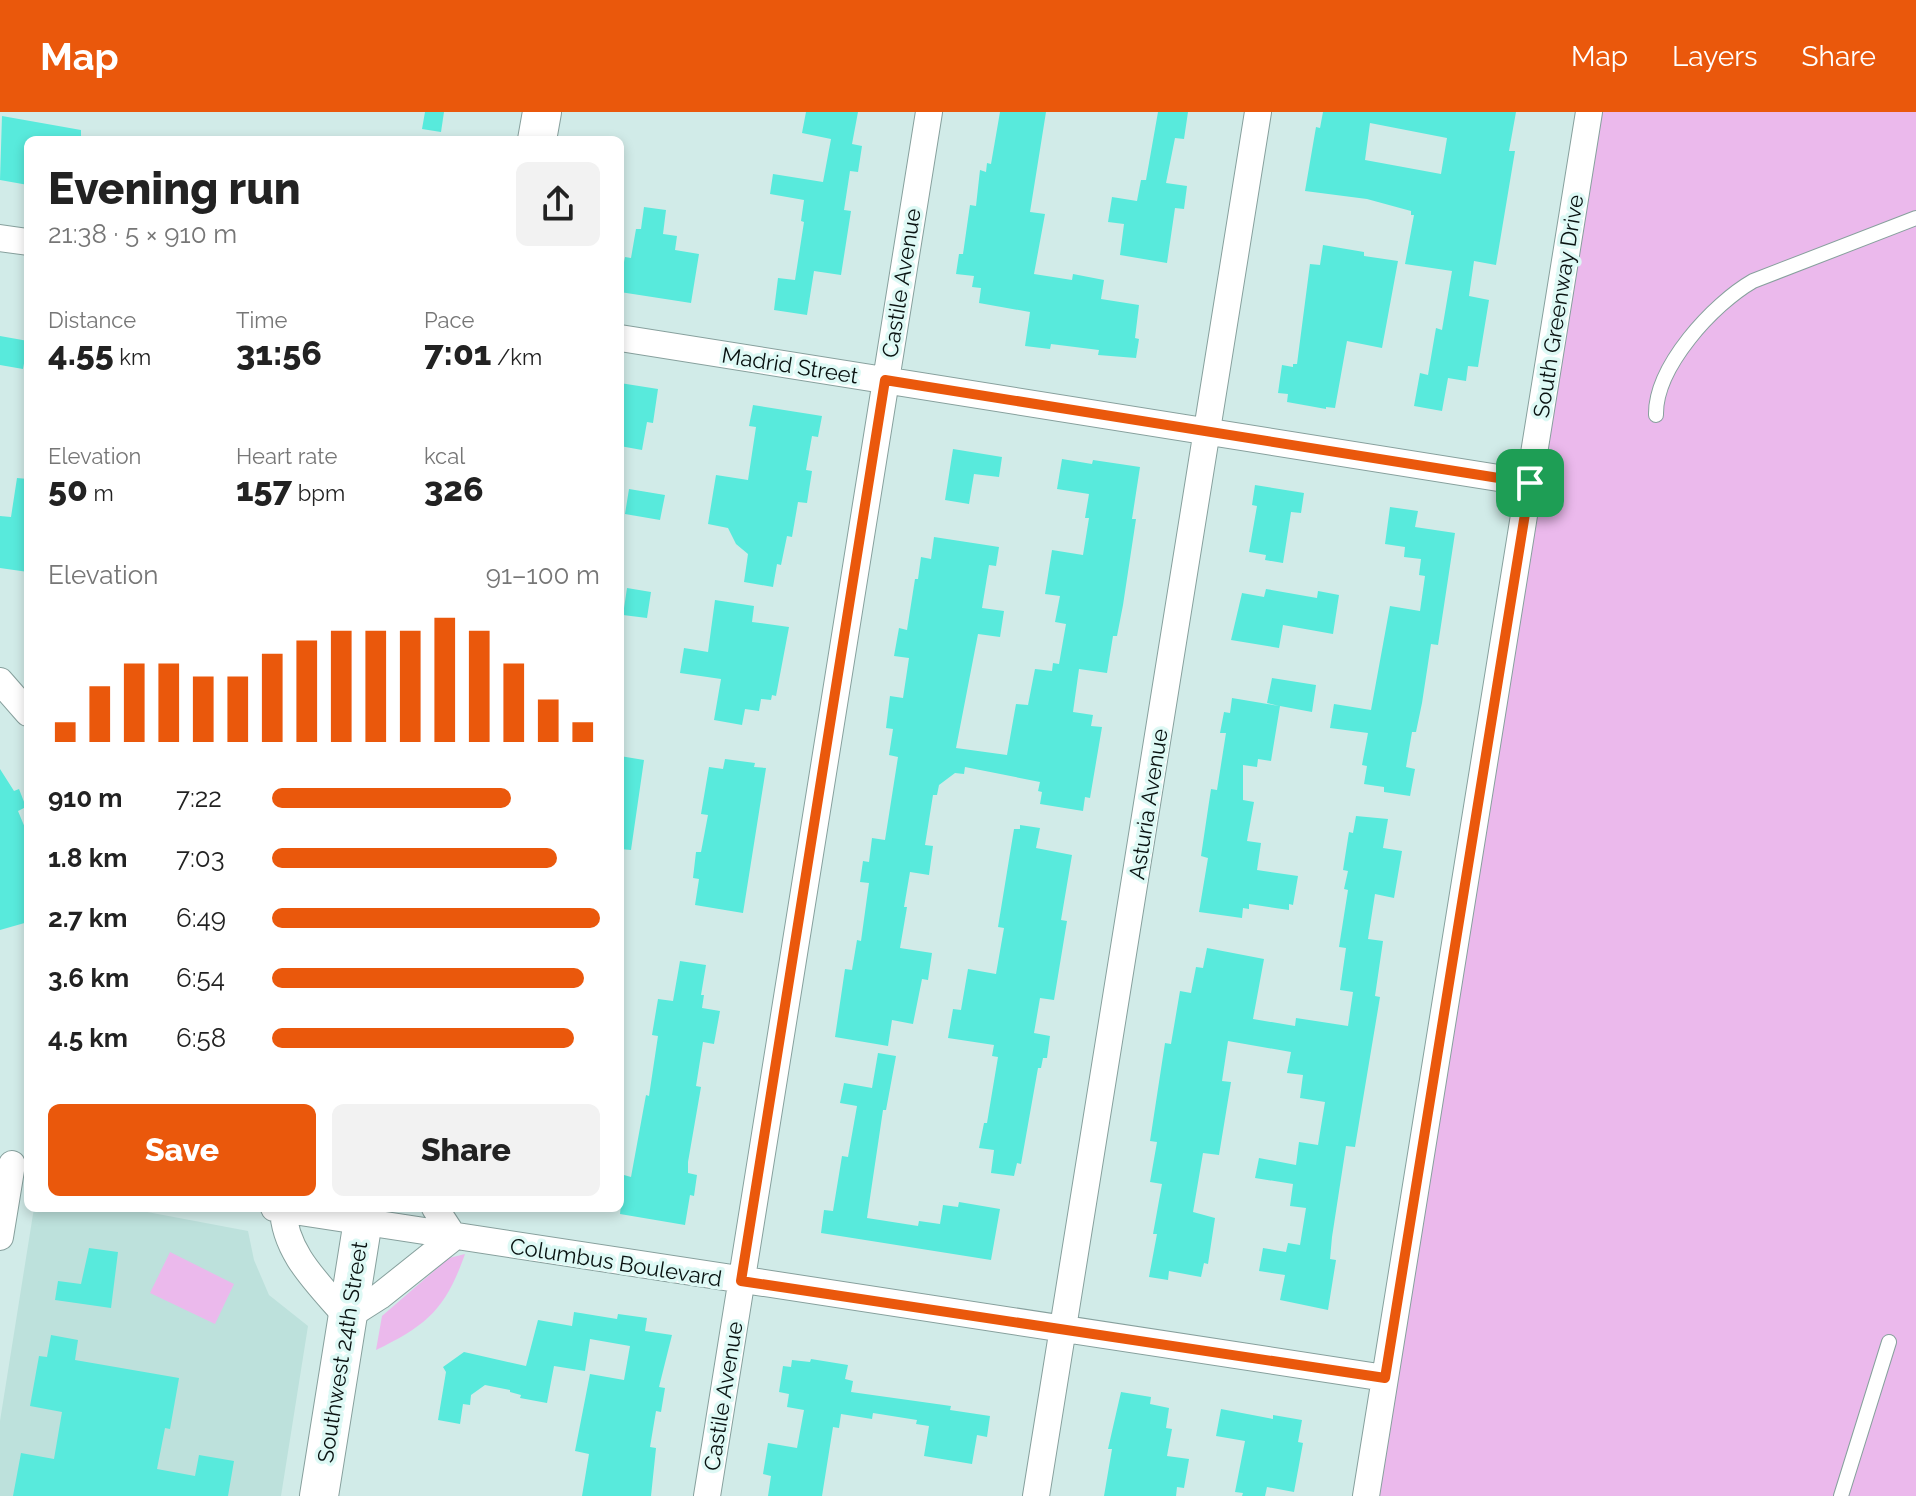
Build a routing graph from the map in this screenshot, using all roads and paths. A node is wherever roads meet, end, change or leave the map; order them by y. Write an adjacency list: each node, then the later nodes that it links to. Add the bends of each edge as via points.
1 (542, 112): 5 (street)
2 (929, 112): 10 (street, Castile Avenue)
3 (1258, 112): 12 (street, Asturia Avenue)
4 (1589, 112): 13 (street, South Greenway Drive)
5 (538, 136)
6 (1916, 218): 11 (lane, via 1732,293 1683,349 1663,381 1655,398)
7 (0, 238): 8 (street)
8 (24, 241)
9 (624, 339): 10 (street, Madrid Street)
10 (885, 380): 12 (street, Madrid Street); 23 (street, Castile Avenue)
11 (1656, 415)
12 (1208, 431): 13 (street, Madrid Street); 25 (street, Asturia Avenue)
13 (1530, 483): 27 (street, South Greenway Drive)
14 (0, 681): 15 (street)
15 (24, 708)
16 (13, 1164): 21 (street)
17 (282, 1212): 24 (street, via 297,1257)
18 (328, 1212): 20 (street, Columbus Boulevard)
19 (438, 1212): 22 (street)
20 (364, 1215): 22 (street, Columbus Boulevard); 24 (street, Southwest 24th Street)
21 (0, 1237)
22 (454, 1237): 23 (street, Columbus Boulevard); 24 (street)
23 (741, 1281): 25 (street, Columbus Boulevard); 29 (street, Castile Avenue)
24 (347, 1317): 28 (street, Southwest 24th Street)
25 (1064, 1329): 27 (street, Columbus Boulevard); 30 (street, Asturia Avenue)
26 (1889, 1342): 32 (lane)
27 (1385, 1378): 31 (street, South Greenway Drive)
28 (319, 1496)
29 (707, 1496)
30 (1036, 1496)
31 (1366, 1496)
32 (1841, 1496)

